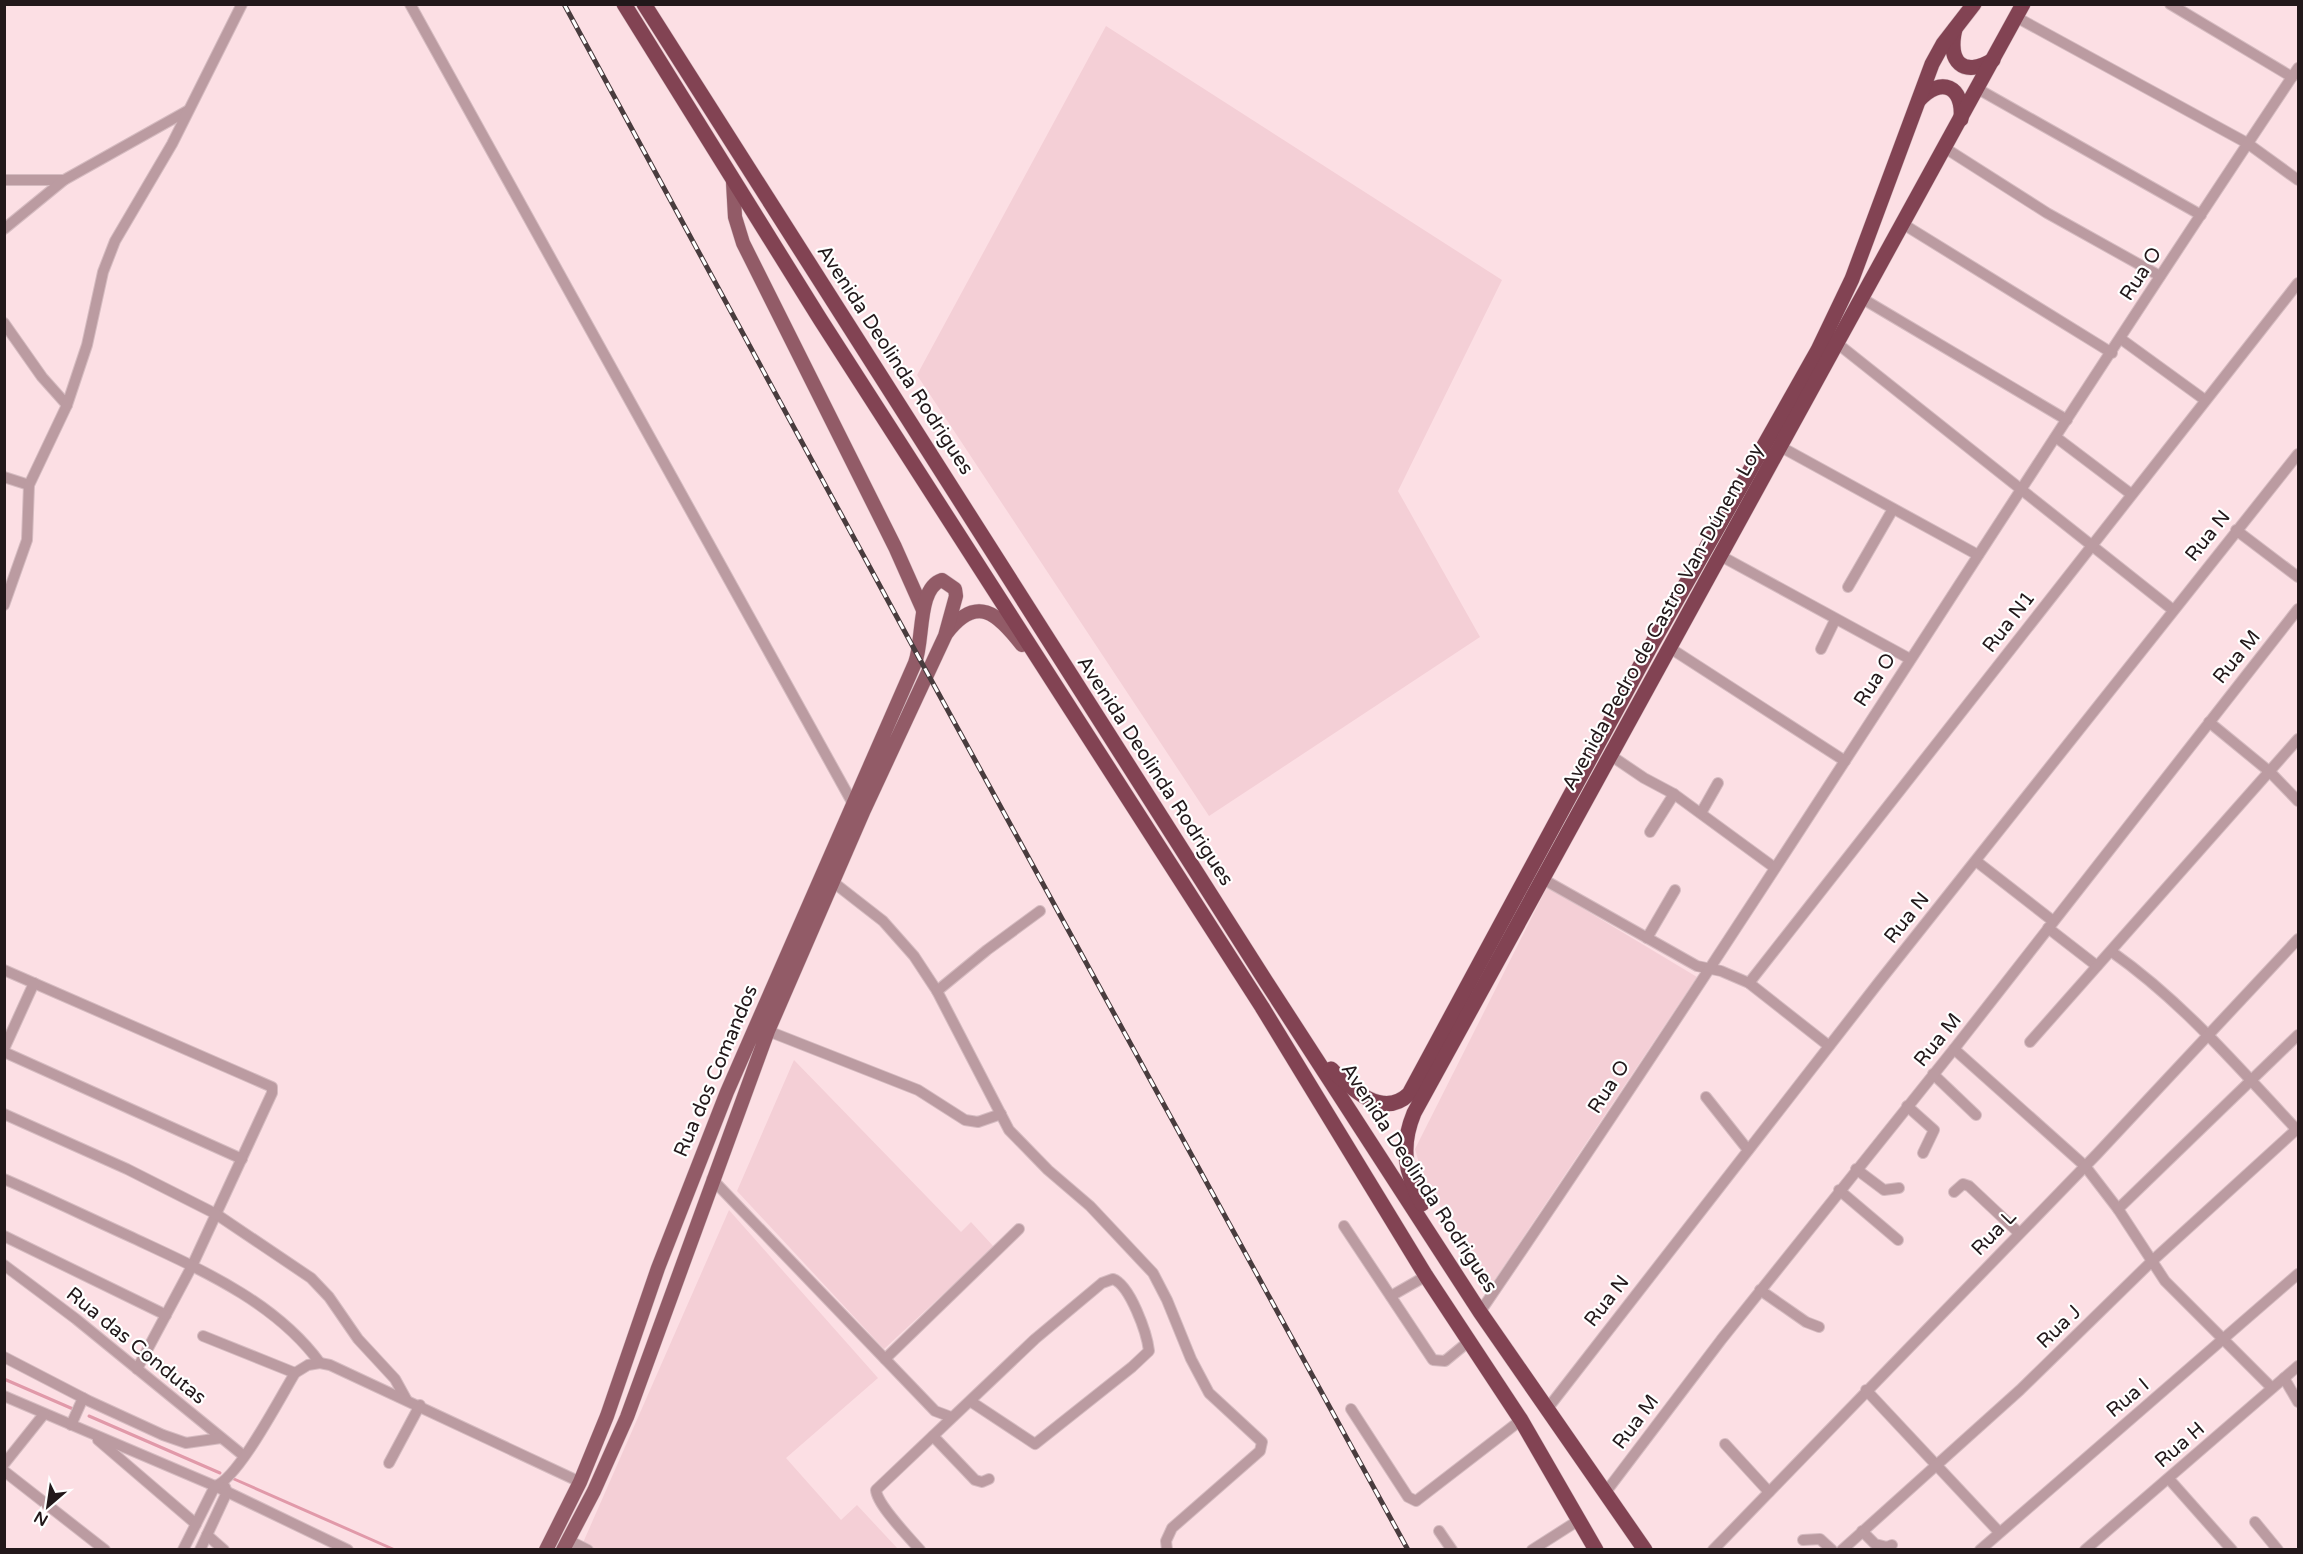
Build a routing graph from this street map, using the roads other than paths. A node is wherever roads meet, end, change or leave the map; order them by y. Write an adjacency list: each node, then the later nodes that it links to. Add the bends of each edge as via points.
1 (242, 4): 13 (street)
2 (410, 4): 65 (street)
3 (624, 4): 20 (highway, Avenida Deolinda Rodrigues)
4 (644, 4): 91 (highway, Avenida Deolinda Rodrigues, via 1128,768)
5 (1974, 4): 8 (highway, Avenida Pedro de Castro Van-Dúnem Loy)
6 (2170, 4): 10 (street)
7 (2020, 11): 9 (highway, Avenida Pedro de Castro Van-Dúnem Loy); 15 (street)
8 (1956, 27): 9 (highway, via 1952,41 1956,62 1979,69); 12 (highway, Avenida Pedro de Castro Van-Dúnem Loy, via 1932,64)
9 (1993, 60): 11 (highway, Avenida Pedro de Castro Van-Dúnem Loy)
10 (2295, 73): 15 (street, Rua O)
11 (1978, 89): 14 (highway, Avenida Pedro de Castro Van-Dúnem Loy); 21 (street)
12 (1916, 103): 14 (highway, via 1928,90 1944,86 1960,98); 91 (highway, Avenida Pedro de Castro Van-Dúnem Loy, via 1852,279 1818,350 1653,642 1409,1094 1388,1104 1367,1098)
13 (187, 111): 18 (street); 32 (street, via 115,241)
14 (1961, 122): 16 (highway, Avenida Pedro de Castro Van-Dúnem Loy)
15 (2247, 143): 19 (street); 21 (street, Rua O)
16 (1945, 148): 22 (highway, Avenida Pedro de Castro Van-Dúnem Loy); 24 (street, via 2047,213)
17 (4, 180): 18 (street)
18 (64, 180): 23 (street)
19 (2298, 180)
20 (733, 182): 50 (main road, via 735,217 743,243); 57 (highway, Avenida Deolinda Rodrigues)
21 (2201, 215): 24 (street, Rua O)
22 (1903, 224): 26 (highway, Avenida Pedro de Castro Van-Dúnem Loy); 30 (street)
23 (4, 229)
24 (2160, 276): 28 (street, Rua O)
25 (2298, 283): 31 (street, Rua N1)
26 (1863, 299): 29 (highway, Avenida Pedro de Castro Van-Dúnem Loy); 33 (street)
27 (4, 323): 32 (street)
28 (2121, 339): 30 (street, Rua O); 31 (street)
29 (1838, 344): 35 (highway, Avenida Pedro de Castro Van-Dúnem Loy); 39 (street)
30 (2112, 353): 33 (street, Rua O)
31 (2205, 400): 40 (street, Rua N1)
32 (67, 405): 38 (street)
33 (2067, 420): 34 (street, Rua O)
34 (2056, 438): 39 (street, Rua O); 40 (street)
35 (1781, 447): 41 (street); 45 (highway, Avenida Pedro de Castro Van-Dúnem Loy)
36 (2298, 454): 42 (street, Rua N)
37 (4, 477): 38 (street)
38 (29, 485): 48 (street, via 27,540)
39 (2022, 487): 43 (street); 44 (street, Rua O)
40 (2131, 494): 43 (street, Rua N1)
41 (1893, 509): 44 (street); 47 (street)
42 (2236, 530): 46 (street); 51 (street, Rua N)
43 (2093, 546): 51 (street); 83 (street, Rua N1)
44 (1978, 555): 56 (street, Rua O)
45 (1721, 556): 52 (street); 54 (highway, Avenida Pedro de Castro Van-Dúnem Loy)
46 (2298, 577)
47 (1848, 587)
48 (4, 605)
49 (2298, 609): 58 (street, Rua M)
50 (923, 610): 53 (main road, via 935,582 942,580 955,589); 65 (main road, Rua dos Comandos, via 918,656)
51 (2173, 610): 69 (street, Rua N)
52 (1835, 620): 55 (street); 56 (street)
53 (945, 636): 57 (main road, via 969,615 992,613 1002,619); 72 (main road, Rua dos Comandos)
54 (1670, 648): 60 (highway, Avenida Pedro de Castro Van-Dúnem Loy); 61 (street)
55 (1821, 649)
56 (1910, 659): 61 (street, Rua O)
57 (1052, 681): 123 (highway, Avenida Deolinda Rodrigues, via 1262,1007)
58 (2209, 722): 62 (street); 75 (street, Rua M)
59 (2298, 739): 62 (street)
60 (1610, 755): 64 (street); 71 (highway, Avenida Pedro de Castro Van-Dúnem Loy)
61 (1845, 761): 70 (street, Rua O)
62 (2270, 772): 66 (street); 78 (street)
63 (1718, 783): 67 (street)
64 (1674, 794): 67 (street); 68 (street)
65 (852, 801): 165 (main road, Rua dos Comandos, via 727,1092)
66 (2298, 801)
67 (1701, 813): 70 (street)
68 (1650, 832)
69 (1976, 861): 75 (street); 89 (street, Rua N)
70 (1775, 868): 80 (street, Rua O)
71 (1541, 879): 76 (street); 118 (highway, Avenida Pedro de Castro Van-Dúnem Loy, via 1408,1128 1404,1156 1408,1174)
72 (833, 882): 84 (street, via 863,903 898,936); 85 (main road, Rua dos Comandos)
73 (1675, 890): 76 (street)
74 (1040, 911): 84 (street)
75 (2051, 924): 79 (street); 90 (street, Rua M)
76 (1647, 938): 80 (street)
77 (2298, 939): 86 (street, Rua L)
78 (2112, 952): 79 (street); 86 (street, via 2151,979)
79 (2097, 966): 88 (street)
80 (1709, 969): 83 (street); 126 (street, Rua O)
81 (4, 970): 82 (street)
82 (34, 983): 92 (street); 103 (street, via 272,1087)
83 (1749, 983): 89 (street)
84 (937, 991): 98 (street)
85 (768, 1031): 98 (street, via 918,1090 965,1120 978,1122); 107 (main road, Rua dos Comandos)
86 (2208, 1035): 94 (street); 104 (street, Rua L)
87 (2298, 1035): 94 (street)
88 (2030, 1042)
89 (1829, 1046): 101 (street, Rua N)
90 (1954, 1049): 93 (street, Rua M); 104 (street)
91 (1312, 1050): 118 (highway, Avenida Deolinda Rodrigues)
92 (4, 1051): 103 (street)
93 (1934, 1074): 96 (street, Rua M); 99 (street)
94 (2251, 1081): 100 (street); 111 (street)
95 (1706, 1097): 101 (street)
96 (1907, 1106): 102 (street, via 1934,1130); 105 (street, Rua M)
97 (4, 1114): 112 (street, via 88,1150)
98 (1001, 1114): 179 (street, via 1020,1141 1090,1206 1153,1274 1209,1393 1262,1442 1260,1451 1172,1528)
99 (1976, 1115)
100 (2298, 1130): 119 (street, Rua J)
101 (1748, 1150): 147 (street, Rua N)
102 (1923, 1153)
103 (242, 1159): 112 (street)
104 (2085, 1166): 111 (street); 115 (street, Rua L)
105 (1856, 1169): 108 (street, via 1884,1190); 109 (street, Rua M)
106 (4, 1179): 121 (street)
107 (712, 1179): 133 (street); 177 (main road, Rua dos Comandos, via 627,1417)
108 (1899, 1188)
109 (1839, 1190): 117 (street); 124 (street, Rua M)
110 (1954, 1192): 115 (street, via 1962,1184 1969,1186)
111 (2118, 1209): 119 (street)
112 (216, 1214): 121 (street); 143 (street, via 316,1282 358,1339 395,1379)
113 (1344, 1226): 125 (street)
114 (1019, 1229): 133 (street)
115 (2019, 1233): 140 (street, Rua L)
116 (4, 1236): 127 (street)
117 (1898, 1240)
118 (1448, 1258): 126 (highway, Avenida Deolinda Rodrigues)
119 (2151, 1262): 130 (street); 161 (street, Rua J, via 2020,1390)
120 (4, 1265): 136 (street, Rua das Condutas)
121 (192, 1266): 127 (street); 134 (street, via 284,1322 304,1340)
122 (2298, 1274): 130 (street, Rua I)
123 (1425, 1276): 125 (street); 131 (highway, Avenida Deolinda Rodrigues)
124 (1760, 1290): 128 (street); 168 (street, Rua M)
125 (1391, 1296): 131 (street, via 1433,1360 1445,1361)
126 (1480, 1312): 147 (highway, Avenida Deolinda Rodrigues)
127 (166, 1315): 136 (street)
128 (1819, 1327)
129 (203, 1336): 137 (street)
130 (2223, 1341): 139 (street); 174 (street, Rua I)
131 (1468, 1342): 152 (highway, Avenida Deolinda Rodrigues)
132 (4, 1357): 142 (street)
133 (885, 1359): 149 (street)
134 (320, 1363): 137 (street); 143 (street)
135 (2298, 1366): 138 (street, Rua H)
136 (137, 1369): 156 (street, Rua das Condutas)
137 (295, 1373): 158 (street)
138 (2284, 1378): 139 (street, Rua H); 145 (street)
139 (2272, 1388): 164 (street, Rua H)
140 (1866, 1390): 161 (street); 167 (street, Rua L)
141 (4, 1396): 150 (street)
142 (83, 1398): 153 (street); 156 (street, via 186,1443)
143 (406, 1399): 146 (street)
144 (970, 1401): 144 (street, via 1035,1444 1149,1351 1147,1334 1122,1284 1113,1279 1102,1283); 151 (street)
145 (2298, 1401)
146 (420, 1405): 159 (street); 165 (street)
147 (1548, 1408): 168 (highway, Avenida Deolinda Rodrigues)
148 (1351, 1409): 152 (street, via 1408,1497 1416,1501)
149 (935, 1411): 151 (street); 155 (street)
150 (44, 1414): 153 (street); 160 (street)
151 (951, 1418): 155 (street)
152 (1521, 1420): 169 (highway, Avenida Deolinda Rodrigues)
153 (71, 1425): 154 (street)
154 (89, 1433): 166 (street); 171 (street)
155 (936, 1433): 163 (street, via 975,1480); 187 (street, via 876,1490)
156 (221, 1437): 158 (street, Rua das Condutas)
157 (1725, 1444): 167 (street)
158 (244, 1456): 166 (street)
159 (389, 1463)
160 (4, 1464)
161 (1935, 1466): 173 (street, Rua J); 174 (street)
162 (4, 1471): 180 (street)
163 (989, 1479)
164 (2169, 1479): 196 (street, Rua H); 197 (street)
165 (580, 1482): 185 (main road, Rua dos Comandos)
166 (222, 1487): 171 (street); 175 (street); 184 (street)
167 (1769, 1492): 192 (street, Rua L)
168 (1605, 1493): 191 (highway, Avenida Deolinda Rodrigues)
169 (1579, 1520): 189 (street); 190 (highway, Avenida Deolinda Rodrigues)
170 (2255, 1522): 198 (street)
171 (196, 1524): 181 (street)
172 (1440, 1531): 188 (street)
173 (1862, 1531): 178 (street, via 1875,1544); 194 (street, Rua J)
174 (1999, 1532): 195 (street, Rua I)
175 (207, 1535): 182 (street); 183 (street)
176 (1803, 1540): 193 (street, via 1820,1539)
177 (566, 1545): 186 (street)
178 (1892, 1545)
179 (1165, 1549)
180 (105, 1550)
181 (183, 1550)
182 (200, 1550)
183 (224, 1550)
184 (348, 1550)
185 (546, 1550)
186 (588, 1550)
187 (920, 1550)
188 (1452, 1550)
189 (1532, 1550)
190 (1596, 1550)
191 (1646, 1550)
192 (1713, 1550)
193 (1832, 1550)
194 (1842, 1550)
195 (1980, 1550)
196 (2085, 1550)
197 (2232, 1550)
198 (2277, 1550)

